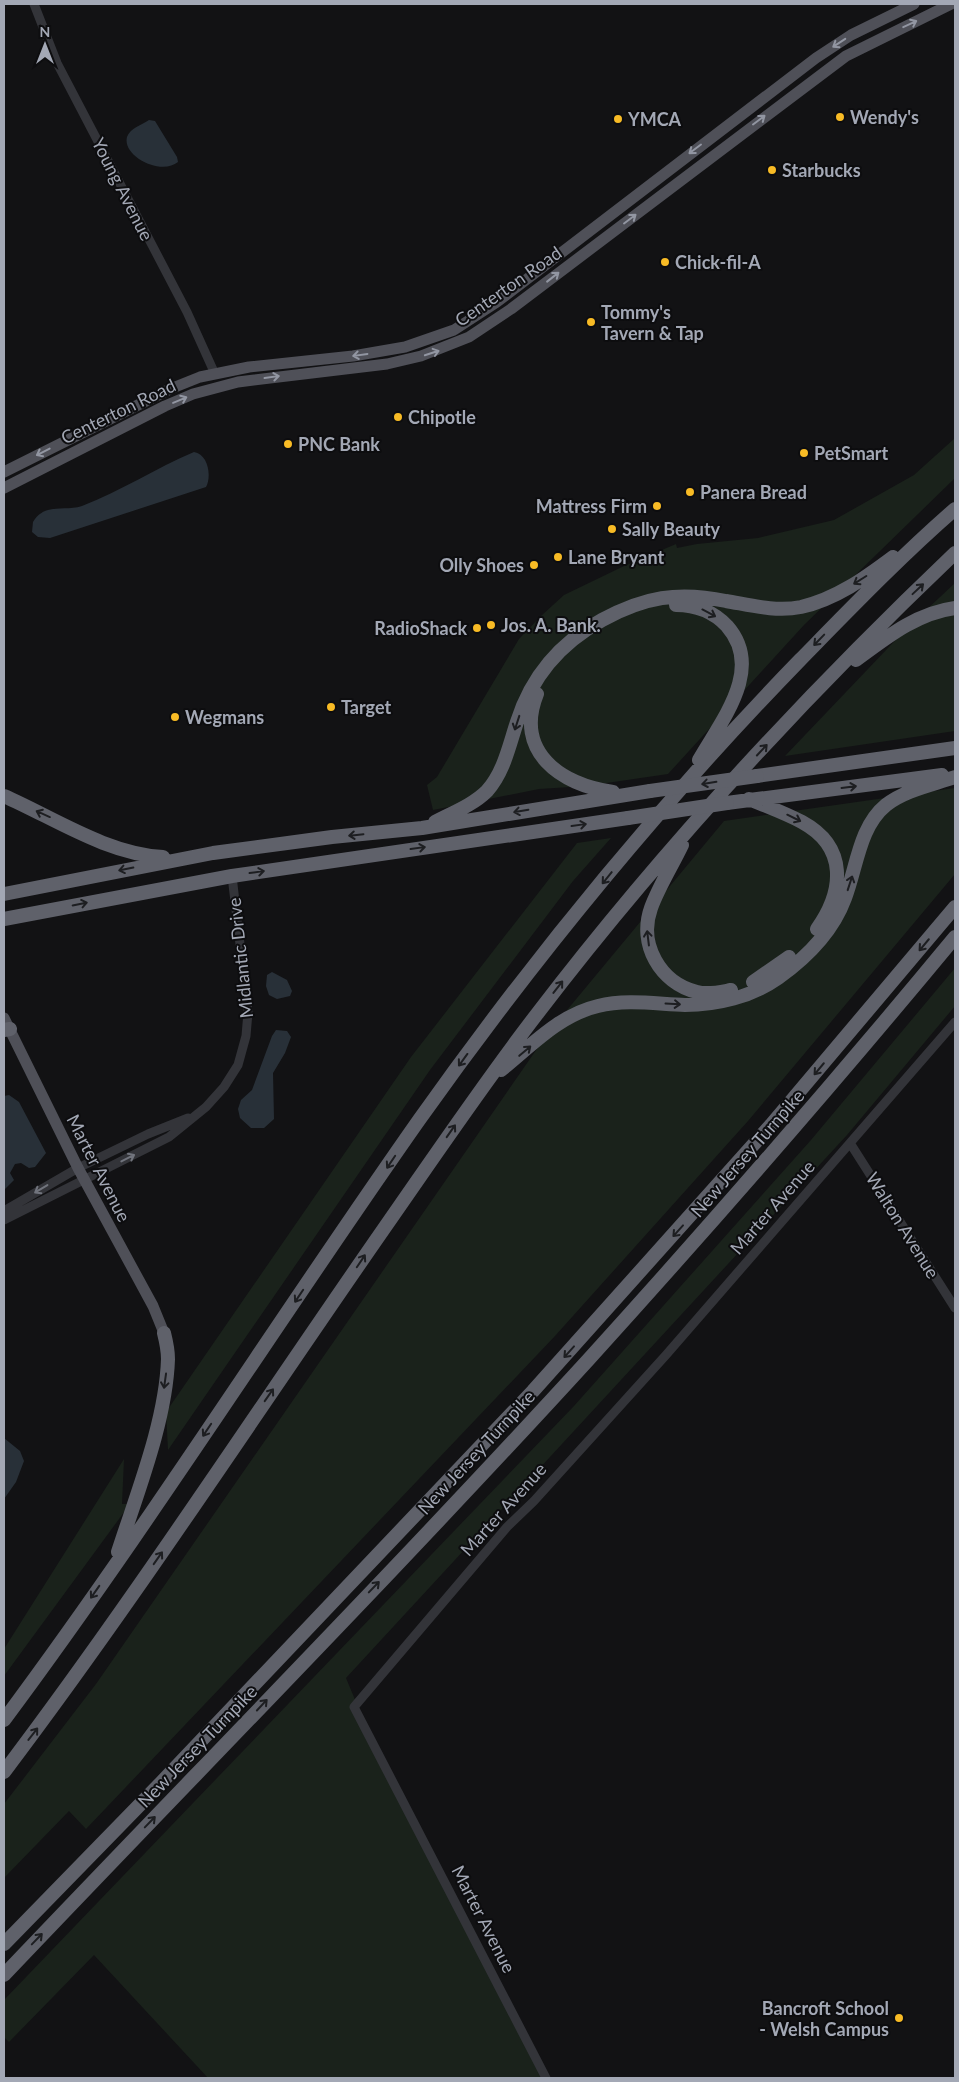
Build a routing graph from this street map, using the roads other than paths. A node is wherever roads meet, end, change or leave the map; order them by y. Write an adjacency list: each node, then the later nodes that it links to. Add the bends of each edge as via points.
1 (34, 4): 6 (street, Young Avenue, via 56,62 187,312)
2 (914, 4): 4 (main road, Centerton Road)
3 (951, 4): 5 (main road, Centerton Road, one-way to 3)
4 (899, 11): 5 (main road, via 894,23 856,42); 6 (main road, Centerton Road, one-way to 6, via 851,35 816,58 497,302 454,330 422,343 388,351 283,362)
5 (846, 56): 8 (main road, Centerton Road, one-way to 5, via 193,394 248,381 404,361 438,352 469,337 511,310)
6 (214, 374): 7 (main road, Centerton Road, one-way to 7, via 170,389)
7 (4, 472)
8 (4, 488)
9 (955, 509): 10 (highway)
10 (928, 532): 18 (highway, one-way to 18, via 786,674); 23 (highway, one-way to 23, via 835,595 800,607 761,608 723,600 672,596 641,602 600,621 560,651 537,676 522,707 500,771 488,790 480,798)
11 (955, 553): 13 (highway, one-way to 11)
12 (955, 608): 13 (highway, via 930,614 895,631)
13 (822, 685): 22 (highway, one-way to 13)
14 (955, 742): 16 (highway)
15 (955, 748): 16 (highway)
16 (928, 752): 19 (highway, one-way to 19, bridge)
17 (955, 775): 21 (highway, one-way to 17); 32 (highway, one-way to 17, via 543,1035 579,1012 619,1002 714,1003 741,996 777,979 808,953 835,919 845,900 863,839 884,806 899,796)
18 (684, 785): 19 (highway, one-way to 18, via 617,793 581,786 565,778 541,756 533,741 531,707 548,676 576,647 632,614 671,604 706,610 720,619 739,645 742,662 736,695); 41 (highway, one-way to 41, via 532,969 442,1088)
19 (644, 792): 23 (highway, one-way to 23)
20 (4, 796): 24 (highway, one-way to 20, via 149,856 117,848)
21 (749, 800): 22 (highway, one-way to 22, via 816,831 834,856 837,887 825,918 801,947 768,973 733,990 699,993 683,988 659,968 648,941 651,909); 25 (highway, one-way to 21, bridge)
22 (693, 824): 32 (highway, one-way to 22, via 580,960)
23 (422, 828): 24 (highway, one-way to 24, via 323,838)
24 (186, 858): 26 (highway, one-way to 26)
25 (232, 876): 28 (highway, one-way to 25); 33 (street, Midlantic Drive, via 248,1012 246,1036 238,1065 224,1087)
26 (4, 894)
27 (955, 907): 44 (highway, New Jersey Turnpike, one-way to 44, via 748,1151 533,1391)
28 (4, 919)
29 (955, 938): 45 (highway, New Jersey Turnpike, one-way to 29, via 586,1362 814,1105)
30 (955, 1022): 34 (street, Marter Avenue)
31 (6, 1026): 35 (main road, Marter Avenue)
32 (487, 1082): 43 (highway, one-way to 32, via 97,1646)
33 (197, 1114): 35 (street, Midlantic Drive); 36 (street, Midlantic Drive, one-way to 33, via 169,1137)
34 (850, 1143): 39 (street, Walton Avenue); 46 (street, Marter Avenue, via 666,1356 507,1527 354,1707)
35 (78, 1168): 36 (main road, Marter Avenue); 37 (street, Midlantic Drive, one-way to 37)
36 (84, 1180): 38 (street, Midlantic Drive); 40 (main road, Marter Avenue, via 153,1306)
37 (4, 1211)
38 (4, 1220)
39 (955, 1308)
40 (164, 1333): 41 (highway, one-way to 41, via 168,1358 162,1400 149,1454)
41 (114, 1566): 42 (highway, one-way to 42)
42 (4, 1720)
43 (4, 1772)
44 (4, 1944)
45 (4, 1975)
46 (546, 2078)

